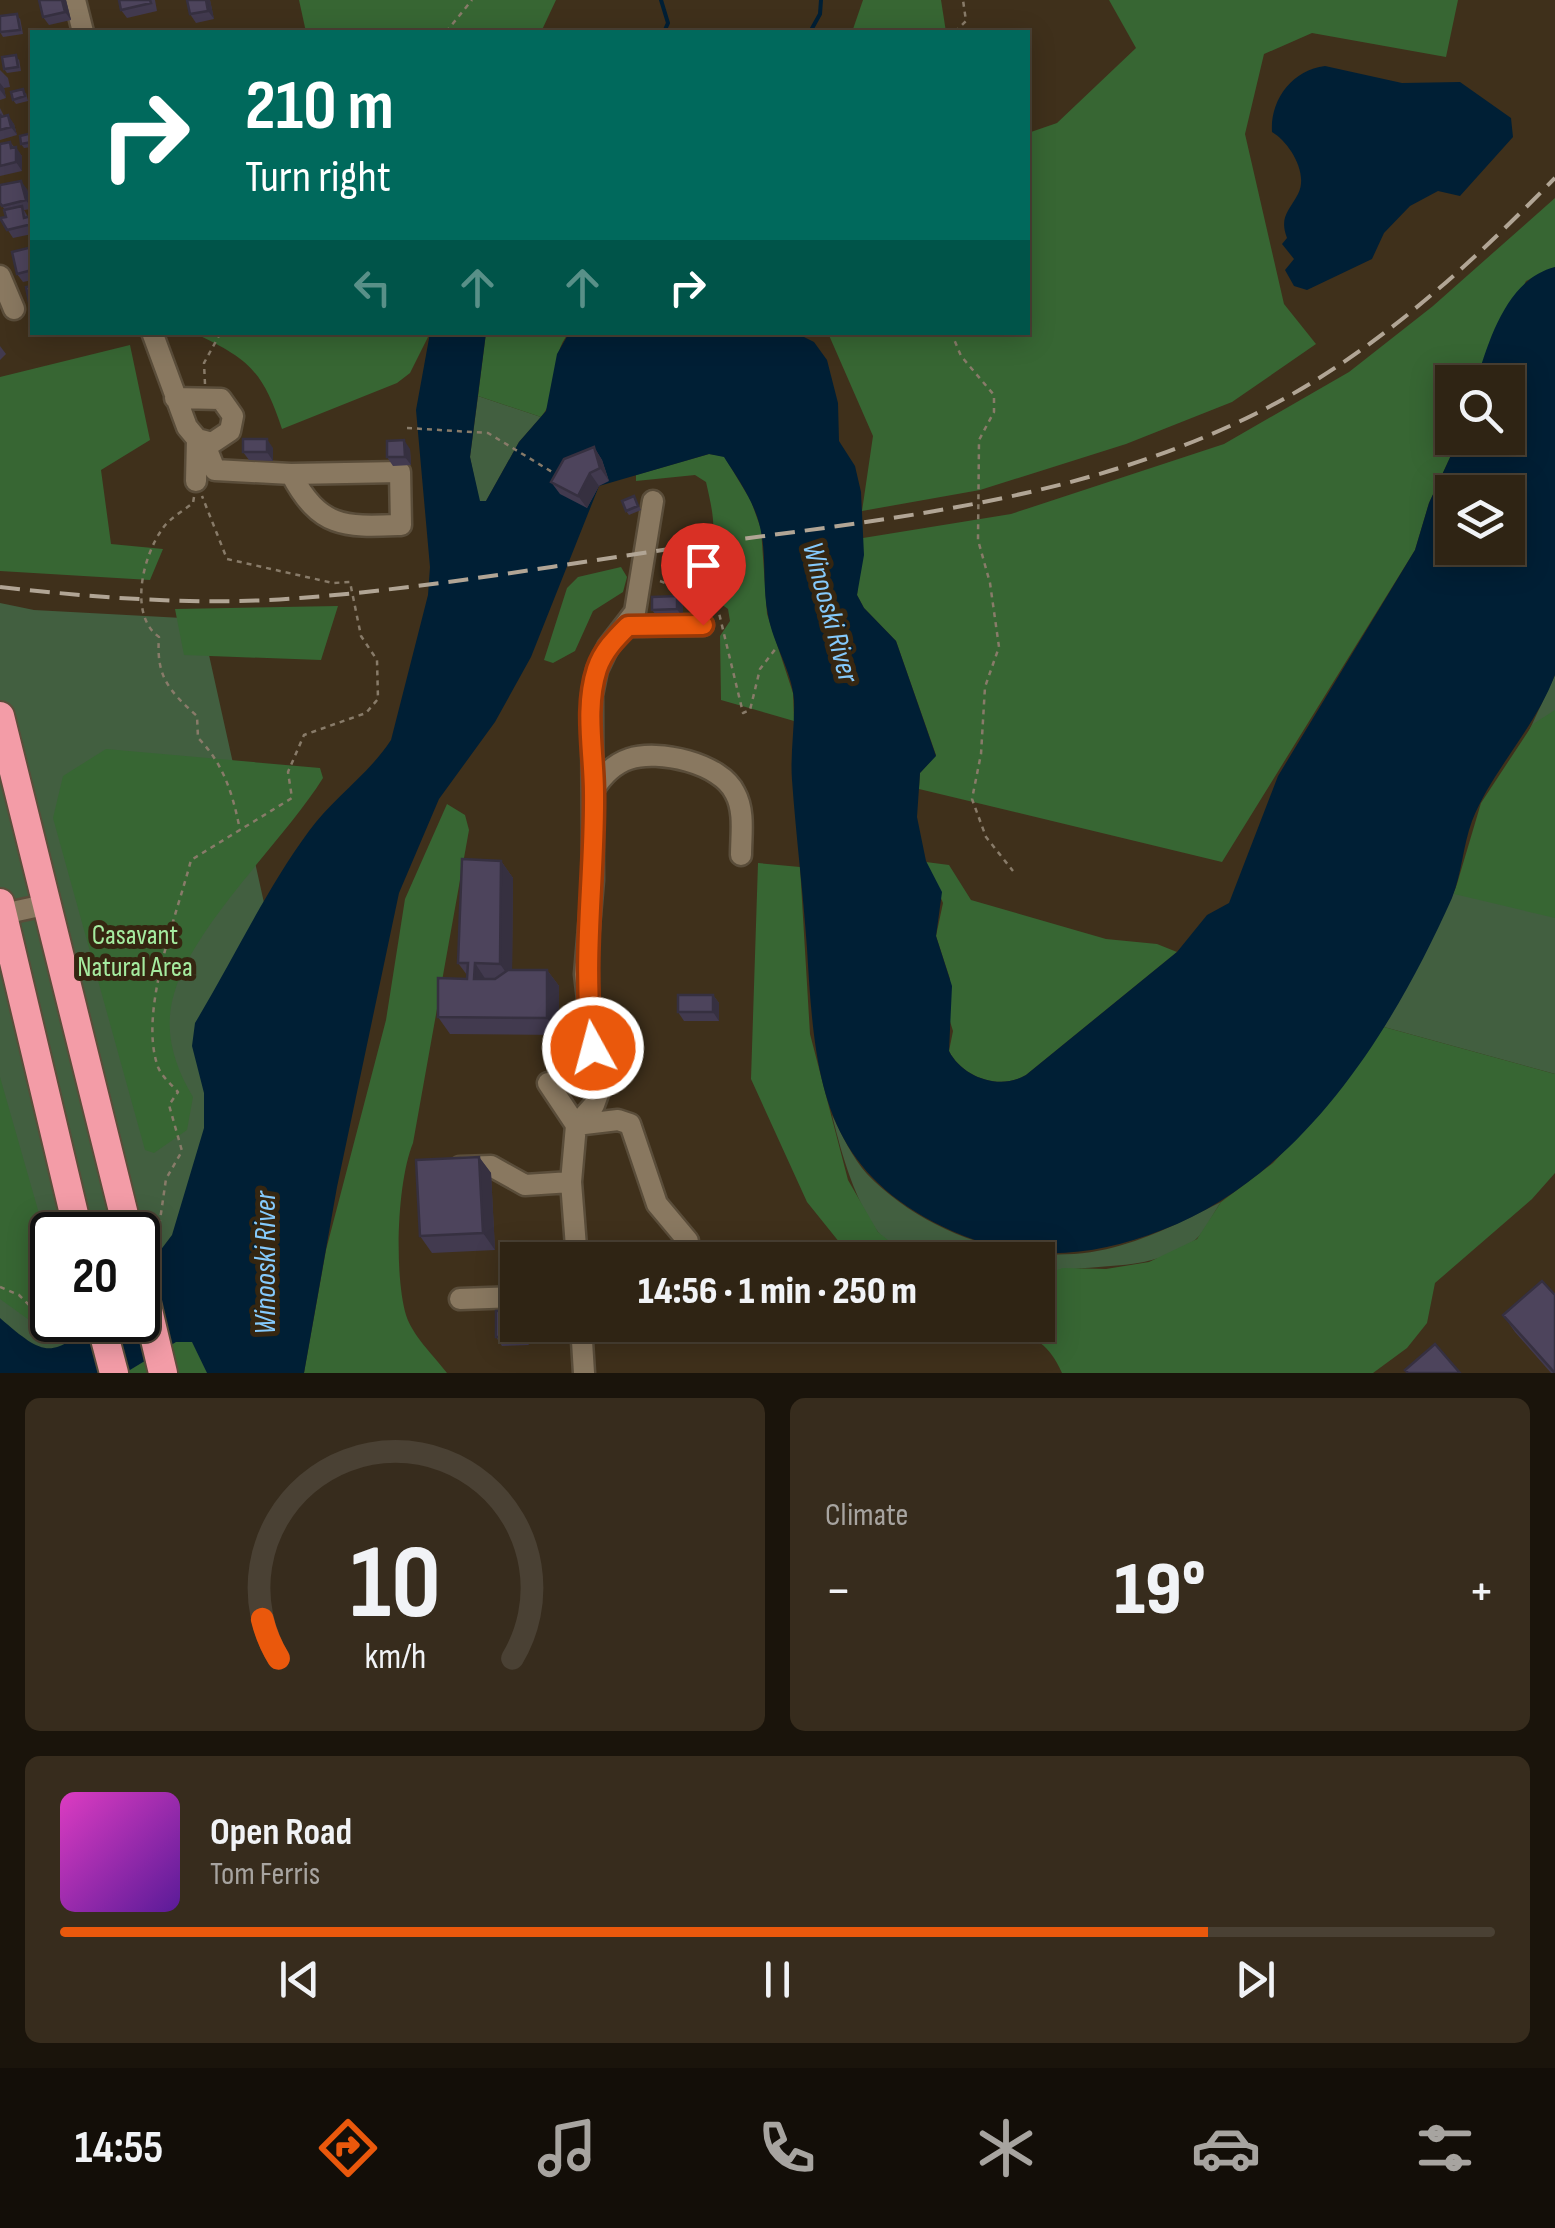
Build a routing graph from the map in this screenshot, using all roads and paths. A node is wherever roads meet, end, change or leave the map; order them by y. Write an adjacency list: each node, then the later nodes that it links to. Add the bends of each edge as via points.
1 (75, 0): 4 (street)
2 (472, 0): 5 (path)
3 (963, 0): 6 (path, via 966,21)
4 (82, 30)
5 (448, 30)
6 (957, 30)
7 (0, 276): 8 (street)
8 (14, 310)
9 (153, 335): 13 (street)
10 (219, 335): 12 (path, via 204,363)
11 (953, 335): 28 (path, via 994,395 994,412 979,440 978,540 999,647 985,687 972,799 992,846)
12 (205, 395): 13 (street); 15 (street, via 221,398 233,416 225,436)
13 (176, 398): 15 (street)
14 (407, 428): 17 (path, via 488,433)
15 (200, 441): 16 (street, via 215,470); 18 (street)
16 (291, 474): 16 (street, via 400,472 401,524 349,527 328,520)
17 (567, 480)
18 (196, 481): 26 (path, via 193,503 166,523 148,554 140,610 159,636 157,669 197,716 198,738 231,788); 26 (path, via 228,558 350,582 361,636 377,660 378,699 366,713 304,735 288,772 292,798)
19 (653, 500): 20 (street)
20 (644, 576): 22 (street); 23 (path, via 703,598 719,613 743,713)
21 (703, 625): 22 (street)
22 (628, 626): 25 (street, via 596,670)
23 (776, 646)
24 (0, 716): 29 (highway)
25 (594, 789): 27 (street, via 632,758 700,766 736,794); 32 (street)
26 (240, 830): 39 (path, via 191,860 156,993 154,1048 159,1071 178,1092 170,1104 182,1151 166,1179)
27 (741, 854)
28 (1013, 871)
29 (49, 904): 30 (street); 38 (highway)
30 (2, 908): 37 (highway)
31 (567, 962): 32 (street)
32 (585, 974): 34 (street, via 598,1091)
33 (548, 1083): 34 (street)
34 (576, 1124): 36 (street); 40 (street, via 630,1124 657,1204)
35 (444, 1168): 36 (street, via 491,1166 524,1185)
36 (571, 1182): 41 (street)
37 (73, 1212)
38 (127, 1212)
39 (160, 1216)
40 (688, 1240)
41 (576, 1242)
42 (0, 1287): 45 (path)
43 (500, 1298): 44 (street)
44 (460, 1300)
45 (30, 1306)
46 (106, 1342): 49 (highway)
47 (157, 1342): 50 (highway)
48 (582, 1342): 51 (street)
49 (114, 1373)
50 (163, 1373)
51 (584, 1373)

